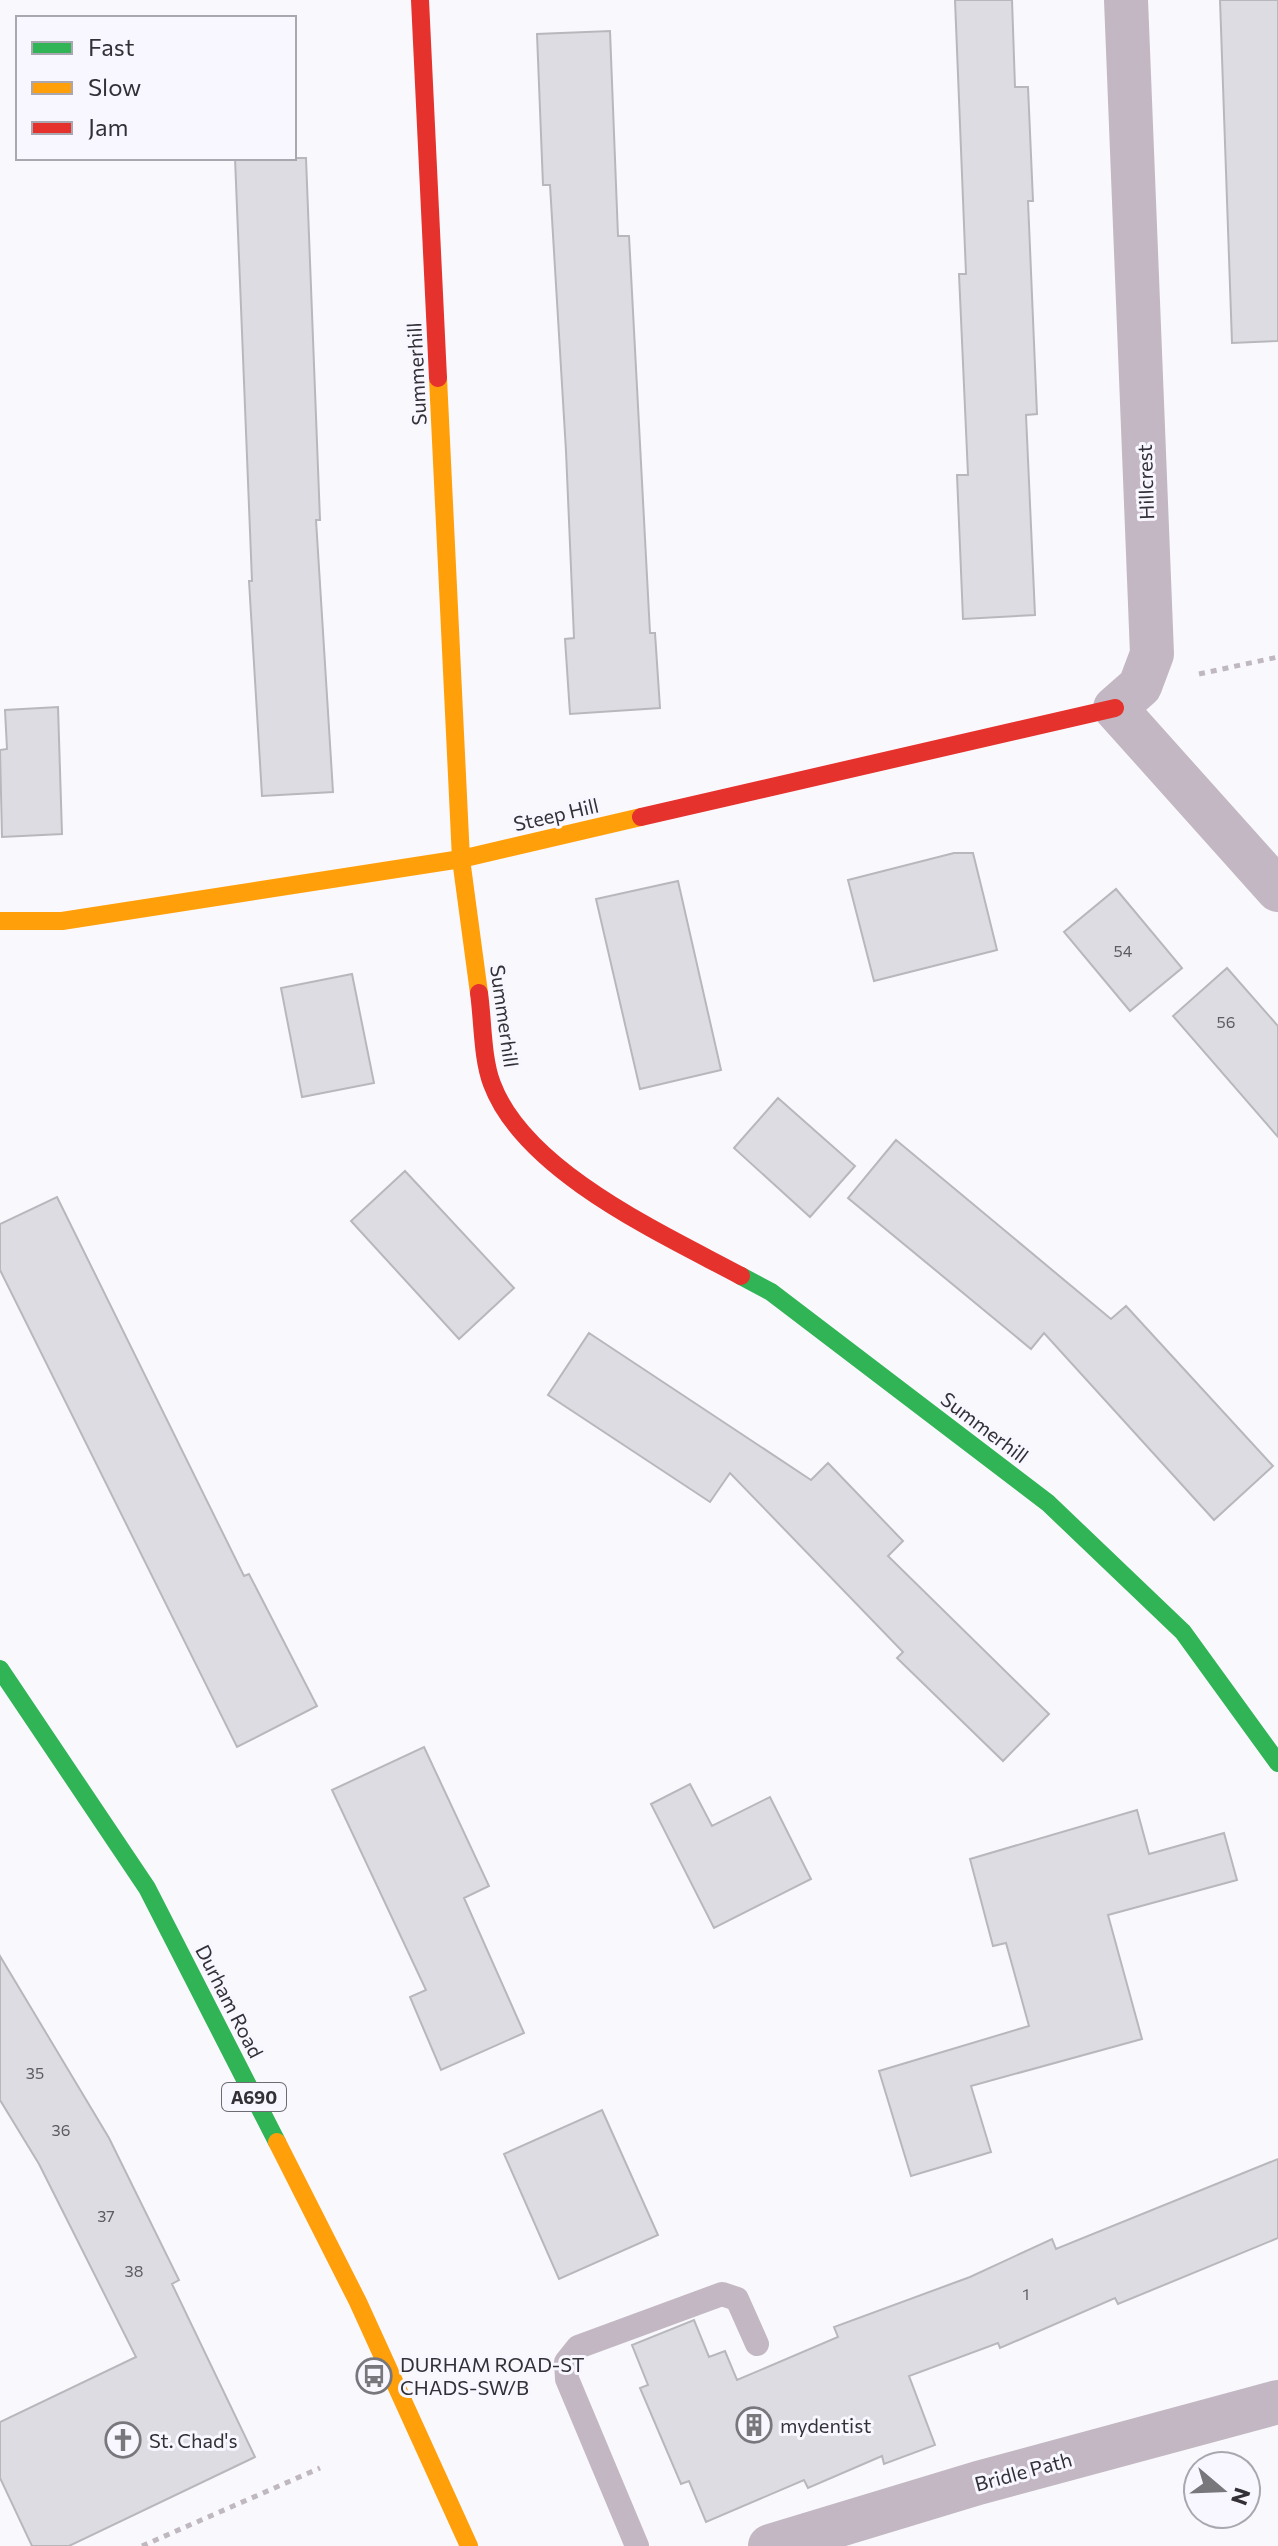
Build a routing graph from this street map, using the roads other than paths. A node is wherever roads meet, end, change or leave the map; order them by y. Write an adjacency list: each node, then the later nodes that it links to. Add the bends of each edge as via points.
1 (420, 0): 4 (main road, Summerhill)
2 (1126, 0): 3 (street, Hillcrest, via 1152,654)
3 (1127, 697): 4 (main road, Steep Hill); 5 (street)
4 (461, 859): 6 (main road, Steep Hill, via 62,921); 8 (main road, Summerhill, via 492,1084 523,1135 604,1202 771,1292 1048,1503 1183,1632)
5 (1278, 890)
6 (0, 921)
7 (0, 1669): 11 (main road, Durham Road / A690, via 147,1888 358,2302)
8 (1278, 1763)
9 (757, 2344): 12 (lane, via 737,2299 722,2294 578,2347 566,2362 567,2379)
10 (1278, 2402): 13 (street, Bridle Path)
11 (469, 2546)
12 (637, 2546)
13 (770, 2546)

